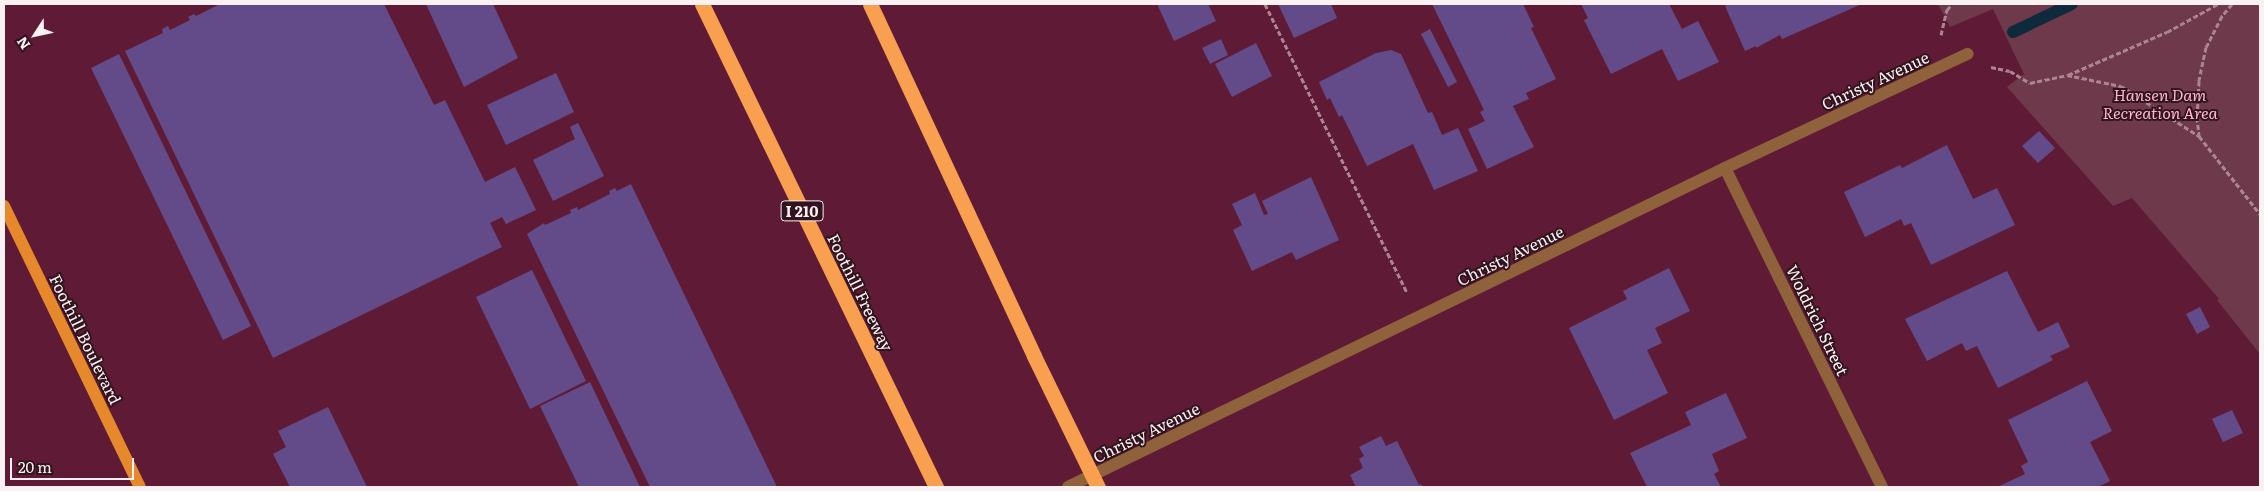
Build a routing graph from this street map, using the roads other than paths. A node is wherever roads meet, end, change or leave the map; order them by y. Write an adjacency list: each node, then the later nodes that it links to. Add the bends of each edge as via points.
1 (700, 4): 7 (highway, Foothill Freeway / I 210)
2 (870, 4): 9 (highway, bridge)
3 (1967, 54): 4 (street, Christy Avenue)
4 (1725, 168): 8 (street, Christy Avenue); 10 (street, Woldrich Street)
5 (4, 206): 6 (main road, Foothill Boulevard)
6 (140, 487)
7 (936, 487)
8 (1068, 487)
9 (1098, 487)
10 (1882, 487)

